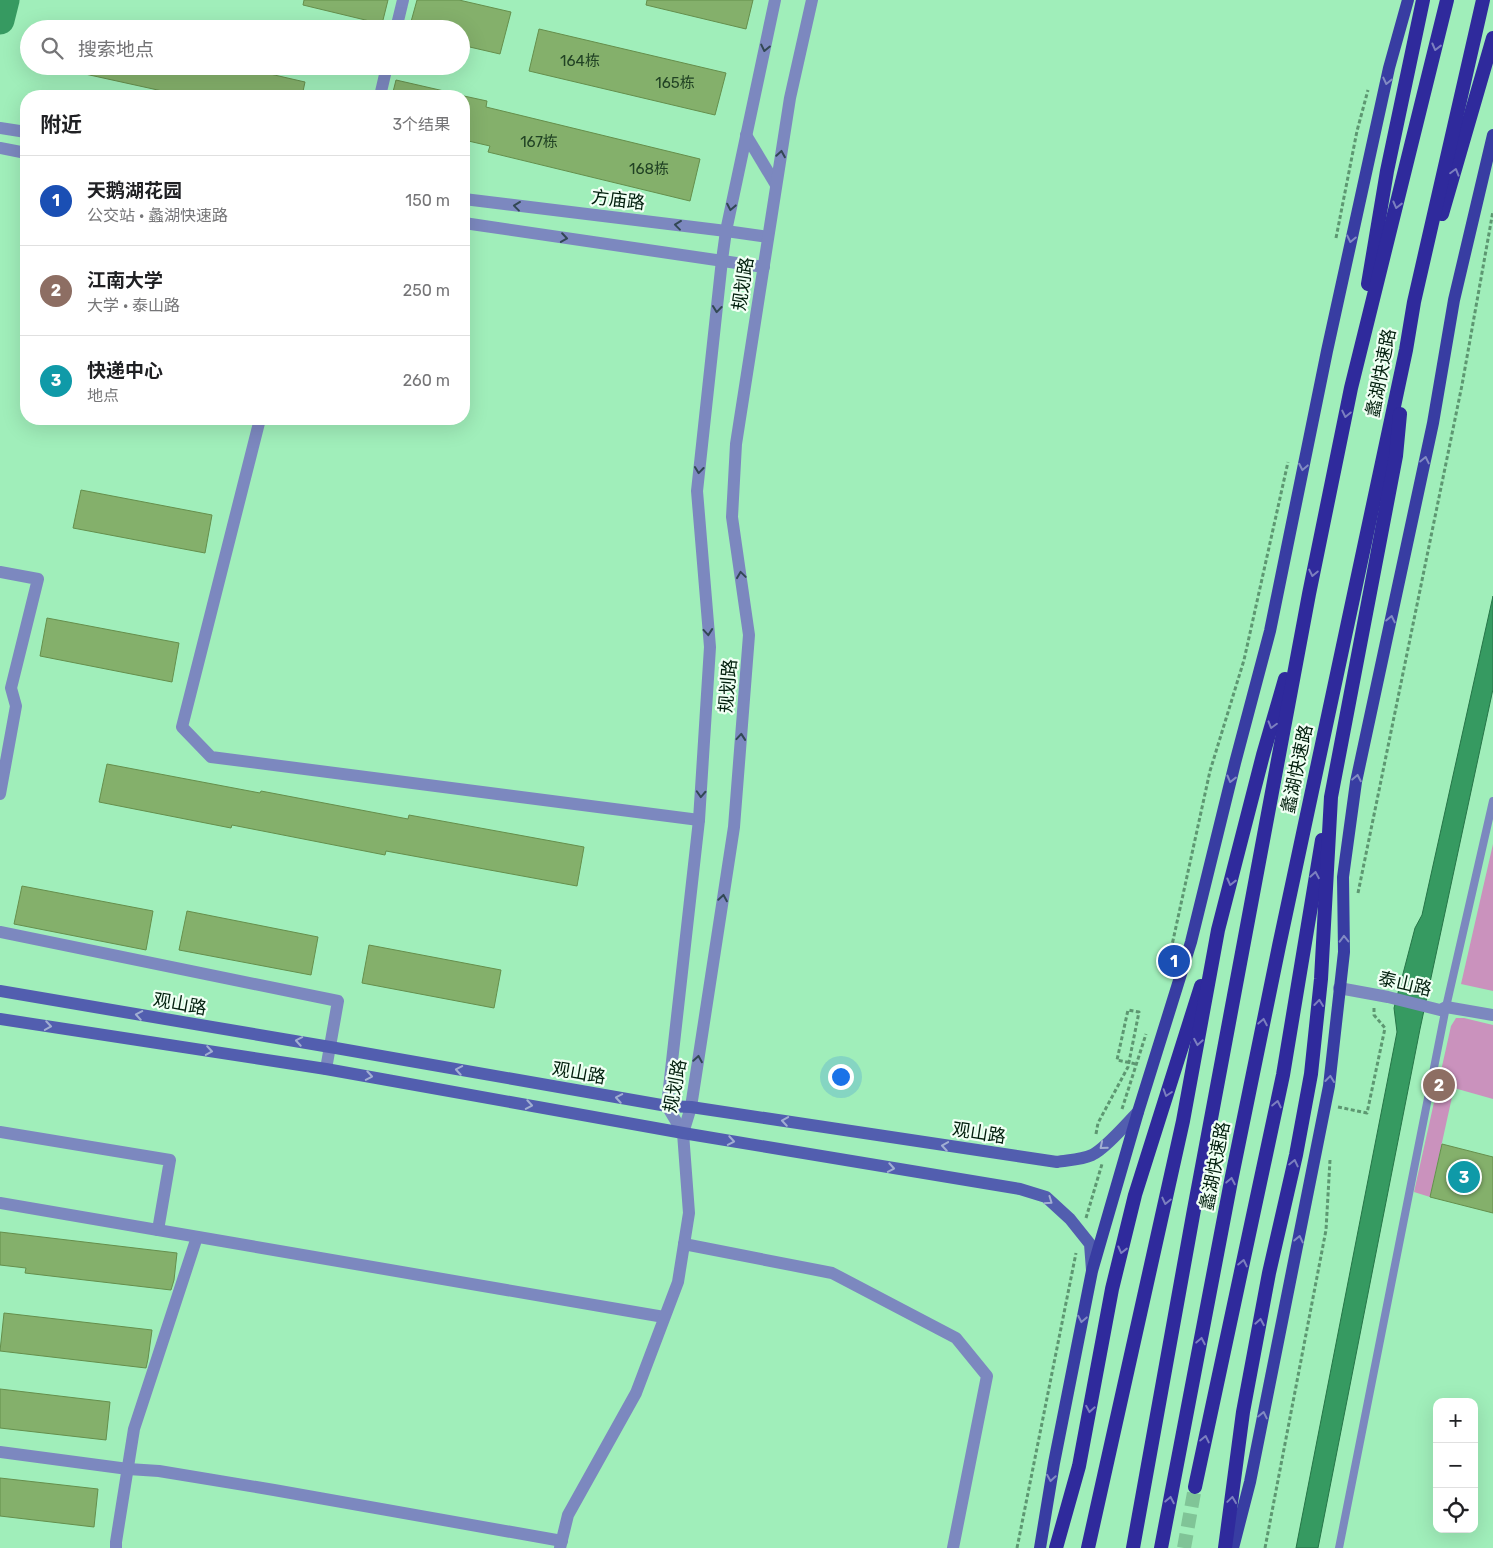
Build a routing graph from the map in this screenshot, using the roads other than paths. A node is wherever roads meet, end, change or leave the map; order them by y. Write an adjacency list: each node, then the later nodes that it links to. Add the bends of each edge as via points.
1 (403, 0): 8 (street)
2 (775, 0): 14 (street, 规划路, one-way to 14)
3 (812, 0): 18 (street, 规划路, one-way to 3, via 790,98)
4 (1408, 0): 46 (main road, one-way to 46, via 1335,312 1270,631 1191,942)
5 (1423, 0): 27 (highway, via 1387,171)
6 (1447, 0): 27 (highway, 蠡湖快速路, one-way to 27)
7 (1483, 0): 25 (highway, 蠡湖快速路)
8 (398, 20)
9 (1493, 38): 25 (highway, one-way to 9)
10 (385, 75): 11 (street)
11 (381, 90)
12 (6, 129): 13 (street)
13 (20, 131)
14 (746, 135): 18 (street); 21 (street, 规划路, one-way to 21)
15 (1493, 135): 37 (main road, one-way to 15, via 1344,952 1343,877 1356,782 1433,423 1454,300)
16 (4, 149): 17 (street)
17 (20, 152)
18 (776, 185): 22 (street, 规划路)
19 (470, 200): 21 (street, 方庙路, one-way to 19)
20 (470, 225): 23 (street, one-way to 23)
21 (726, 231): 22 (street, 方庙路); 23 (street, 规划路)
22 (768, 237): 24 (street, 规划路)
23 (722, 260): 24 (street); 34 (street, 规划路, one-way to 34, via 697,491 710,647)
24 (764, 267): 45 (street, 规划路, one-way to 24, via 735,818 749,635 732,517 736,444)
25 (1414, 302): 26 (highway, 蠡湖快速路)
26 (1406, 350): 32 (highway, via 1396,456); 65 (highway, 蠡湖快速路, one-way to 26, via 1279,946)
27 (1351, 388): 30 (highway, 蠡湖快速路, one-way to 30)
28 (258, 425): 34 (street, via 182,727 211,757)
29 (0, 572): 31 (street, via 38,579 11,688 16,706)
30 (1309, 594): 35 (highway, one-way to 35); 64 (highway, 蠡湖快速路)
31 (0, 794)
32 (1331, 797): 57 (highway, one-way to 32, via 1283,1075); 66 (highway, one-way to 32, via 1243,1412 1311,1074 1321,979)
33 (1493, 801): 39 (lane)
34 (700, 820): 44 (street, 规划路)
35 (1218, 930): 62 (highway, one-way to 62, via 1136,1195 1112,1289 1080,1466); 63 (highway, one-way to 63, via 1183,1121)
36 (0, 932): 42 (street, via 338,1001)
37 (1339, 988): 39 (street, 泰山路); 67 (main road, one-way to 37, via 1250,1482 1322,1124)
38 (0, 991): 42 (main road, 观山路, one-way to 38)
39 (1443, 1008): 40 (street, 泰山路); 68 (lane)
40 (1493, 1016)
41 (0, 1019): 43 (main road, one-way to 43)
42 (330, 1047): 43 (street); 44 (main road, 观山路, one-way to 42)
43 (326, 1068): 48 (main road, one-way to 48)
44 (667, 1106): 45 (main road, 观山路); 48 (street, 规划路)
45 (690, 1107): 46 (main road, 观山路, one-way to 45, via 1093,1154 1057,1162); 48 (street, 规划路)
46 (1138, 1112): 53 (main road)
47 (0, 1132): 50 (street, via 170,1160)
48 (682, 1133): 52 (street, via 689,1213); 53 (main road, one-way to 53, via 1020,1189 1046,1197 1090,1244)
49 (0, 1203): 50 (street)
50 (158, 1230): 51 (street)
51 (197, 1237): 54 (street); 56 (street, via 134,1429)
52 (684, 1244): 54 (street, via 678,1282); 60 (street, via 832,1274 956,1338 987,1376)
53 (1092, 1271): 61 (main road, one-way to 61)
54 (664, 1317): 58 (street, via 636,1393 568,1515)
55 (0, 1452): 56 (street)
56 (128, 1469): 58 (street, via 274,1490); 59 (street)
57 (1195, 1487)
58 (561, 1545)
59 (116, 1548)
60 (953, 1548)
61 (1040, 1548)
62 (1056, 1548)
63 (1088, 1548)
64 (1133, 1548)
65 (1161, 1548)
66 (1225, 1548)
67 (1233, 1548)
68 (1339, 1548)

